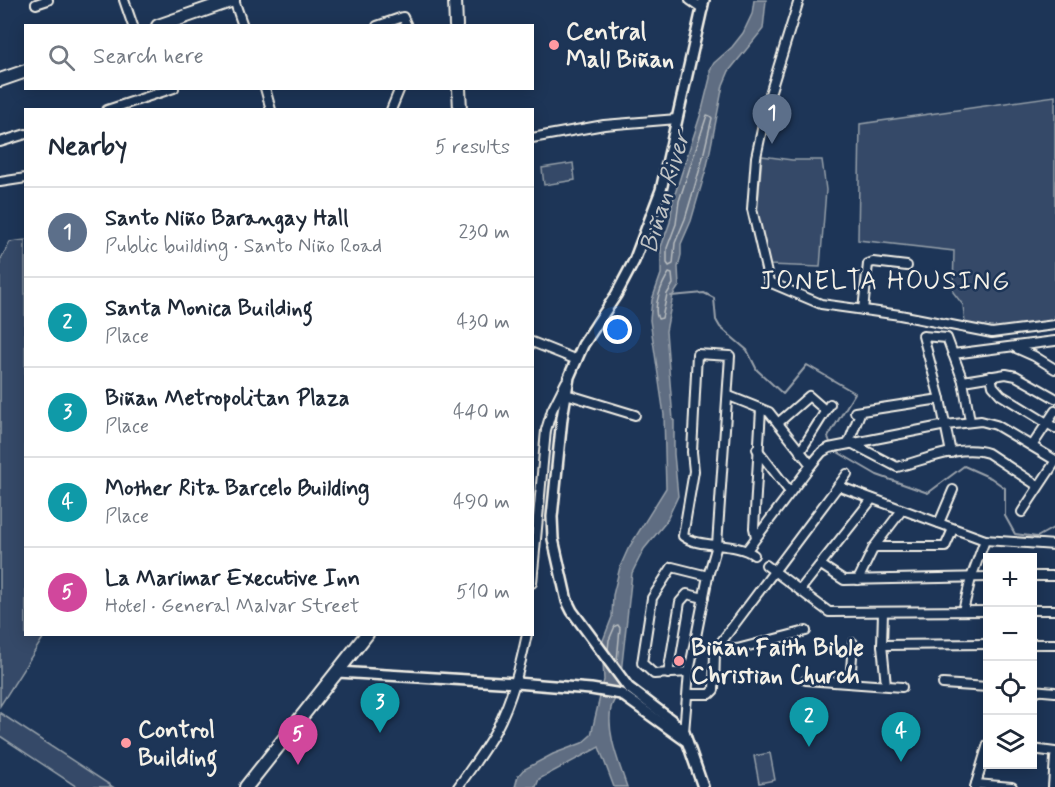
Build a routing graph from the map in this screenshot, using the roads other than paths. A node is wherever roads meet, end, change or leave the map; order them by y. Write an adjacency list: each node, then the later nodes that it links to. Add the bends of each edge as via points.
1 (48, 0): 7 (street)
2 (124, 0): 9 (street)
3 (233, 0): 10 (highway); 11 (street)
4 (455, 0): 14 (highway)
5 (690, 0): 8 (street)
6 (799, 0): 32 (street, via 760,135 752,209 769,282 821,304)
7 (36, 4)
8 (704, 4): 25 (street)
9 (132, 24)
10 (164, 24)
11 (242, 24)
12 (383, 24): 13 (street, via 403,17)
13 (406, 24)
14 (456, 24)
15 (24, 72): 16 (highway)
16 (0, 80)
17 (168, 90): 21 (street)
18 (266, 90): 22 (street)
19 (399, 90): 23 (street)
20 (459, 90): 24 (highway)
21 (113, 108)
22 (270, 108)
23 (393, 108)
24 (460, 108)
25 (677, 119): 27 (street, via 604,125); 38 (street, via 661,190 638,250)
26 (24, 135): 28 (street)
27 (534, 138)
28 (0, 142)
29 (24, 178): 30 (street)
30 (0, 182)
31 (907, 266): 32 (street, via 868,264)
32 (863, 310): 33 (street, via 992,333)
33 (1055, 325)
34 (1055, 341): 36 (street)
35 (534, 343): 38 (street)
36 (1014, 347): 37 (street); 39 (street)
37 (953, 354): 42 (street); 46 (street, via 947,338 922,338)
38 (577, 360): 41 (street)
39 (1055, 369)
40 (991, 376): 42 (street); 45 (street, via 1016,376); 53 (street, via 993,386 1001,394)
41 (569, 377): 43 (street); 76 (street, via 546,430)
42 (963, 381): 50 (street)
43 (566, 394): 49 (street); 115 (street, via 552,517 567,601 628,687 670,719)
44 (729, 396): 47 (street); 73 (street); 73 (street, via 730,356 697,354 694,471 682,534)
45 (1055, 398)
46 (940, 399): 52 (street); 54 (street, via 857,413)
47 (761, 408): 51 (street); 56 (street)
48 (1055, 411): 53 (street)
49 (634, 415)
50 (970, 421): 52 (street); 55 (street, via 996,425)
51 (778, 423): 57 (street); 57 (street, via 810,396 827,407)
52 (946, 425): 54 (street); 58 (street)
53 (1051, 425): 55 (street)
54 (846, 443): 58 (street, via 897,467); 60 (street, via 828,448)
55 (1032, 446): 59 (street)
56 (758, 449): 65 (street); 71 (street)
57 (800, 452): 60 (street)
58 (951, 453): 63 (street, via 988,453)
59 (1055, 461): 63 (street)
60 (811, 465): 65 (street)
61 (847, 474): 62 (street)
62 (838, 486): 66 (street); 79 (street)
63 (1038, 486): 68 (street)
64 (953, 490): 69 (street)
65 (790, 492): 71 (street)
66 (872, 499): 67 (street); 78 (street)
67 (902, 510): 69 (street); 75 (street)
68 (1022, 512)
69 (939, 523): 70 (street)
70 (953, 529): 72 (street); 75 (street, via 945,547)
71 (756, 537): 73 (street, via 751,553)
72 (985, 540): 74 (street); 84 (street)
73 (717, 545): 80 (street)
74 (1055, 545)
75 (874, 547): 85 (street)
76 (534, 554)
77 (766, 565): 79 (street)
78 (821, 565): 85 (street, via 844,580); 86 (street)
79 (774, 571): 86 (street); 100 (street)
80 (708, 576): 87 (street); 104 (street, via 672,567 652,598 642,663 654,674)
81 (1037, 576): 82 (street)
82 (1055, 576)
83 (983, 577): 84 (street)
84 (971, 578): 85 (street); 91 (street)
85 (858, 580)
86 (800, 590): 92 (street, via 829,612)
87 (704, 598): 103 (street); 104 (street, via 687,594 680,602)
88 (983, 610): 91 (street)
89 (1037, 610): 90 (street)
90 (1055, 610)
91 (963, 611): 92 (street)
92 (883, 612): 101 (street)
93 (806, 631): 100 (street, via 737,649)
94 (365, 636): 102 (highway)
95 (527, 636): 107 (street)
96 (853, 643): 106 (street)
97 (983, 644): 101 (street)
98 (1037, 644): 99 (street)
99 (1055, 644)
100 (719, 645): 114 (street, via 715,652 714,690 710,694)
101 (882, 645): 109 (street)
102 (338, 672): 107 (street); 121 (highway)
103 (689, 672): 104 (street); 114 (street)
104 (668, 674)
105 (806, 680): 106 (street)
106 (850, 682): 109 (street)
107 (516, 683): 115 (street, via 621,694); 122 (street, via 496,730)
108 (943, 684): 111 (street)
109 (886, 685): 110 (street)
110 (902, 687)
111 (983, 687)
112 (1037, 690): 113 (street)
113 (1055, 692)
114 (688, 694): 115 (street)
115 (685, 737): 123 (street)
116 (1037, 750): 117 (street)
117 (1055, 752)
118 (1055, 758): 125 (street)
119 (983, 759): 120 (street)
120 (976, 786): 124 (street)
121 (246, 787)
122 (458, 787)
123 (703, 787)
124 (1012, 787)
125 (1053, 787)

